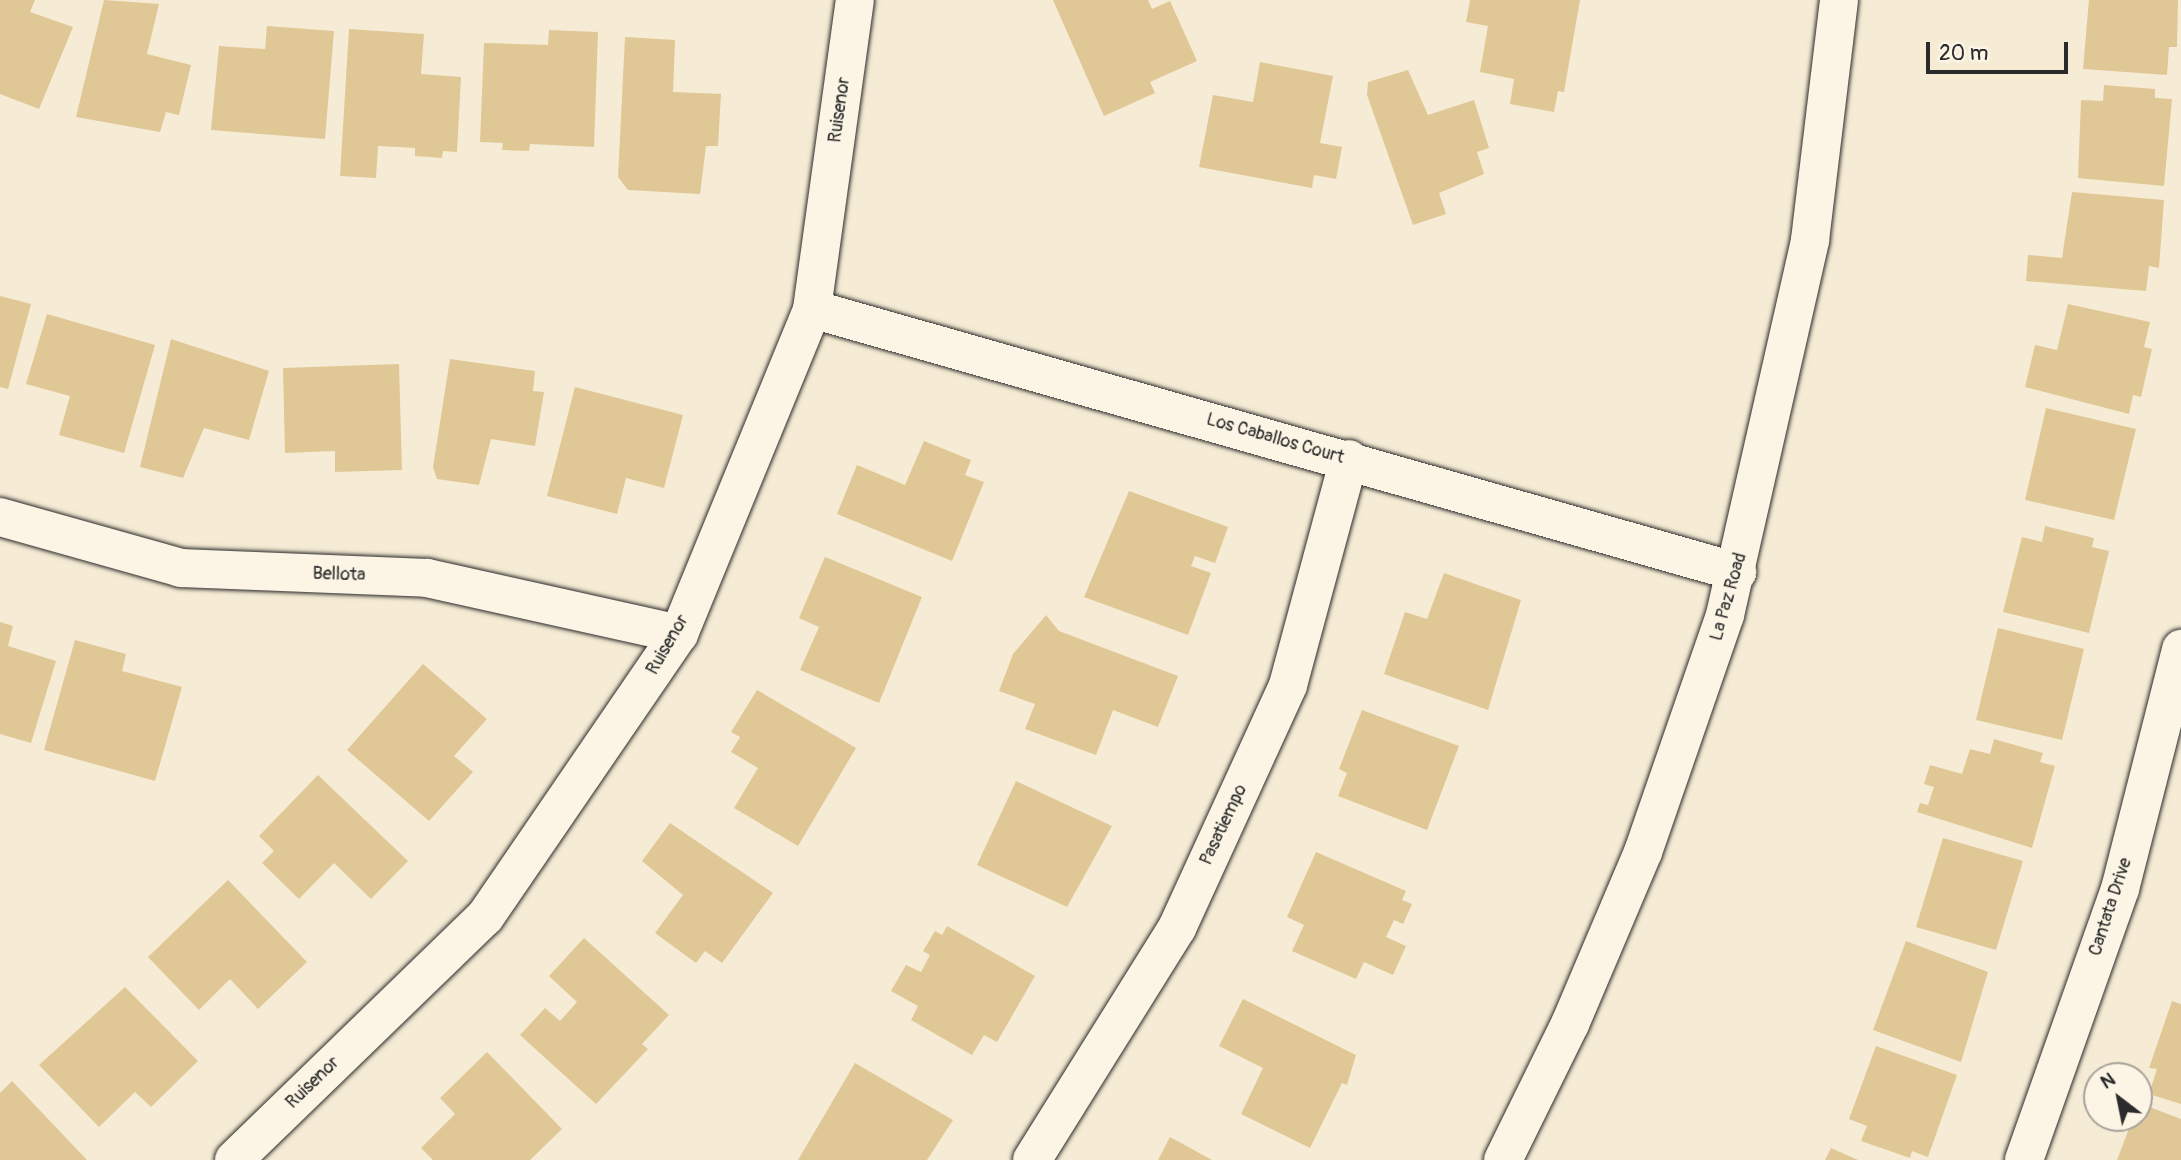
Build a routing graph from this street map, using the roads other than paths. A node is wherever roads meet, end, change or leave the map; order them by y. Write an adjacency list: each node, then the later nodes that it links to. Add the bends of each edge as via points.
1 (855, 0): 3 (street, Ruisenor)
2 (1839, 0): 6 (street, La Paz Road, via 1810,240)
3 (812, 309): 4 (street, Los Caballos Court); 7 (street, Ruisenor)
4 (1349, 459): 6 (street, Los Caballos Court); 10 (street, Pasatiempo, via 1282,697 1177,929)
5 (0, 517): 7 (street, Bellota, via 181,568 427,578)
6 (1737, 572): 11 (street, La Paz Road, via 1643,852)
7 (679, 634): 9 (street, Ruisenor, via 485,916)
8 (2181, 649): 12 (street, Cantata Drive, via 2120,889)
9 (234, 1160)
10 (1032, 1160)
11 (1503, 1160)
12 (2024, 1160)

